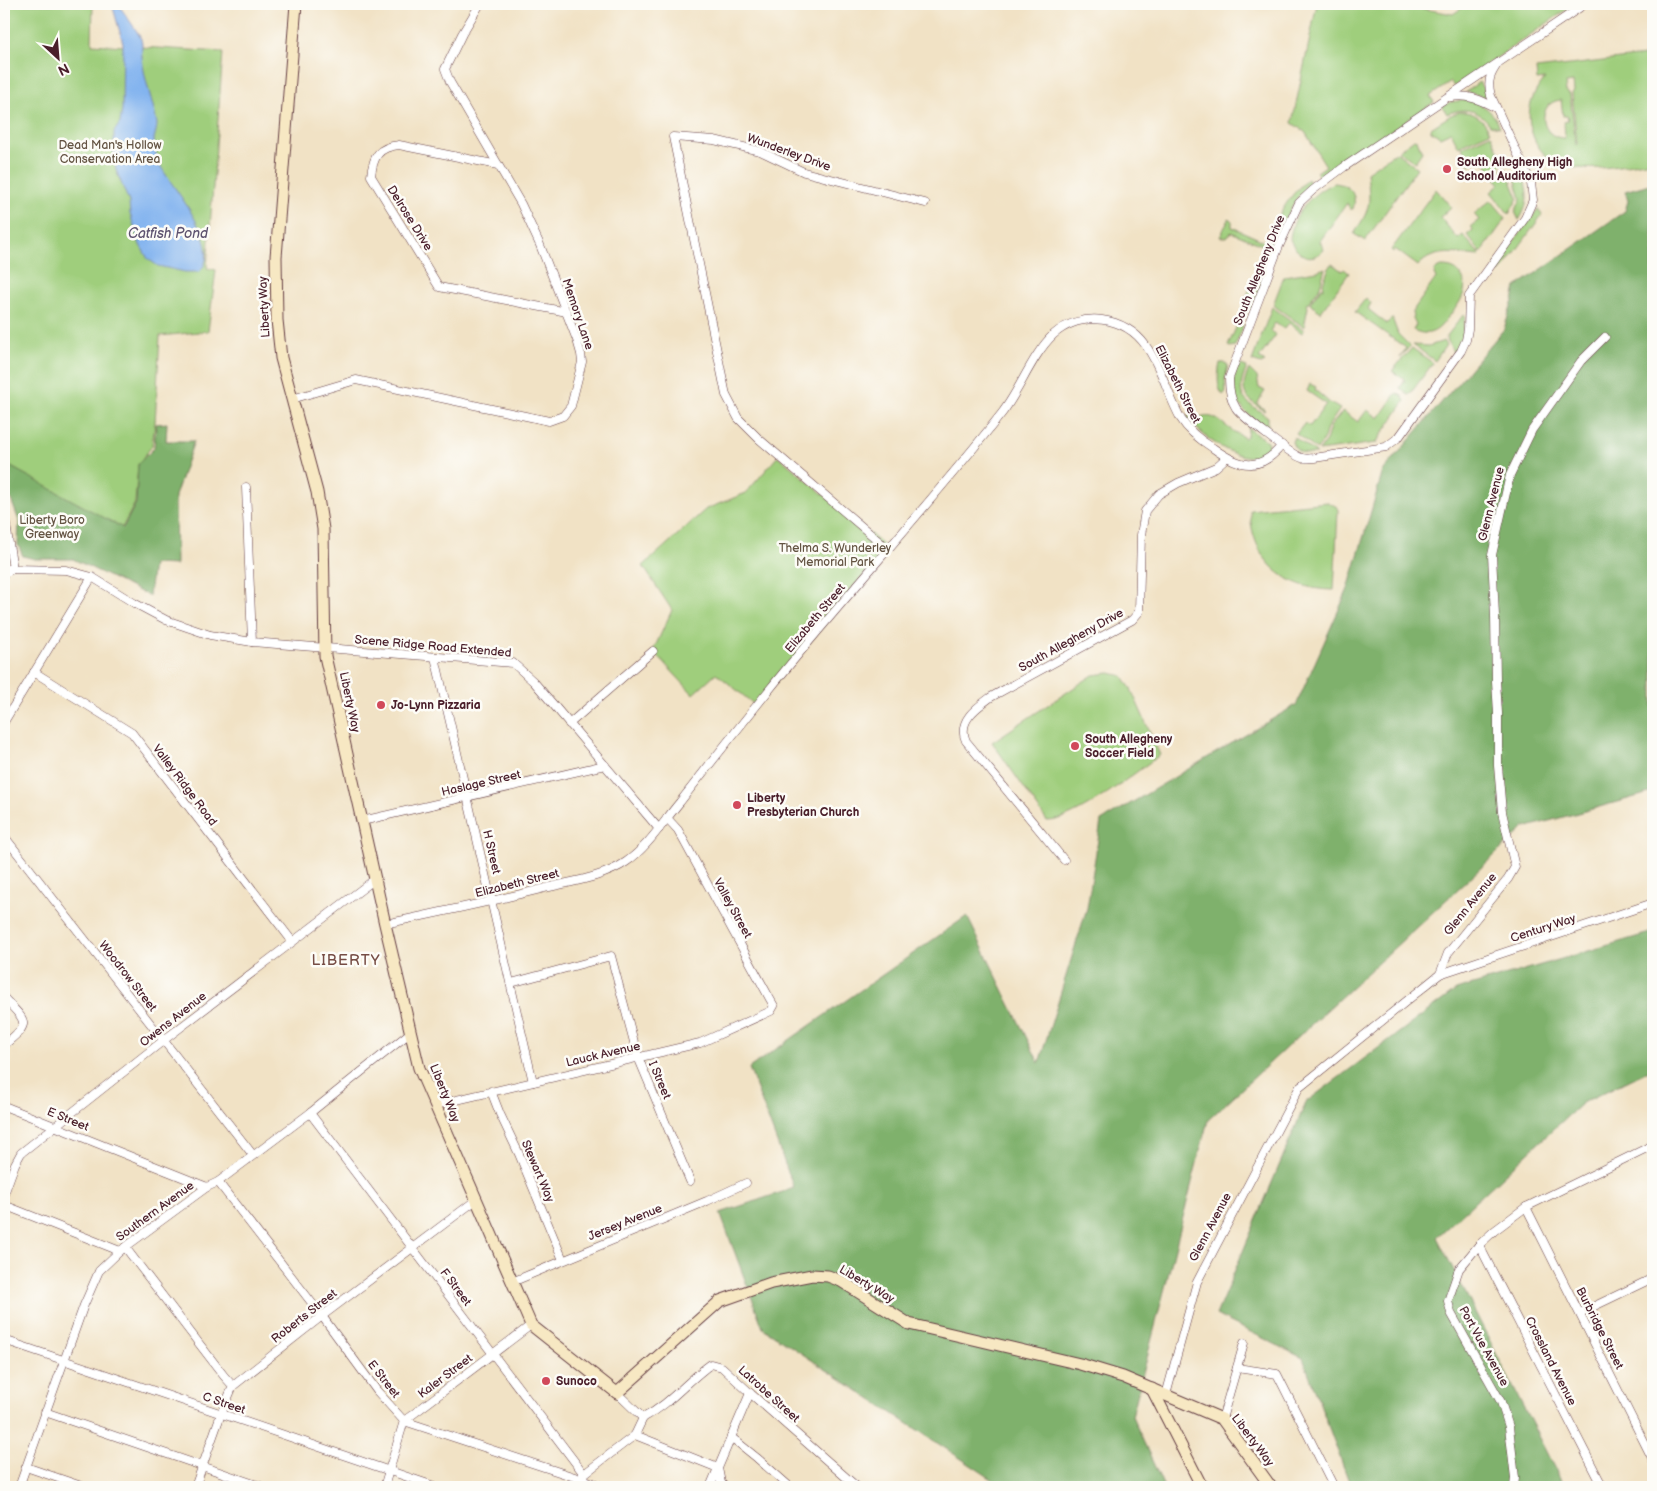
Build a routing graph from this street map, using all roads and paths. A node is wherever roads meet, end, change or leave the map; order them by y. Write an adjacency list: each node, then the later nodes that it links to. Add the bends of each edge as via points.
1 (296, 4): 11 (street, Liberty Way, via 276,257 281,358)
2 (480, 4): 7 (street, Memory Lane, via 446,70)
3 (1585, 4): 4 (street, South Allegheny Drive)
4 (1499, 62): 5 (street, South Allegheny Drive); 6 (street, South Allegheny Drive, via 1490,75 1488,85)
5 (1448, 97): 6 (street, via 1474,97); 12 (street, South Allegheny Drive, via 1313,190 1299,203 1287,226 1230,378 1232,400 1237,410)
6 (1496, 108): 12 (street, South Allegheny Drive, via 1531,183 1533,200 1525,218 1469,296 1468,329 1461,351 1399,437 1386,447 1303,458)
7 (498, 165): 9 (street, Memory Lane, via 521,204); 9 (street, Delrose Drive, via 399,145 384,148 377,154 371,176 439,288)
8 (924, 203): 16 (street, Wunderley Drive, via 804,172 760,151 714,140 674,136 726,395 738,418 759,439)
9 (567, 312): 11 (street, Memory Lane, via 582,362 571,406 562,416 549,421 356,380)
10 (1605, 336): 40 (street, Glenn Avenue, via 1581,360 1532,430 1505,493 1492,555 1498,766 1502,812 1515,867 1448,953)
11 (292, 399): 22 (street, Liberty Way, via 317,492 323,529)
12 (1282, 445): 13 (street, via 1264,462 1249,464)
13 (1226, 458): 16 (street, Elizabeth Street, via 1192,434 1182,420 1152,355 1138,336 1109,320 1085,319 1054,335 1042,349 1004,410); 34 (street, South Allegheny Drive, via 1216,467 1159,494 1145,511 1141,535 1139,612 1132,620 991,697 975,708 964,724 966,741)
14 (246, 487): 21 (street)
15 (4, 512): 18 (street)
16 (888, 549): 30 (street, Elizabeth Street, via 775,682)
17 (4, 569): 18 (street, Scene Ridge Road Extended)
18 (13, 569): 19 (street); 20 (street, Scene Ridge Road Extended, via 66,570)
19 (4, 573)
20 (92, 577): 21 (street, Scene Ridge Road Extended, via 166,620 210,635); 25 (street)
21 (252, 642): 22 (street, Scene Ridge Road Extended)
22 (325, 648): 24 (street, Scene Ridge Road Extended); 31 (street, Liberty Way)
23 (653, 651): 27 (street)
24 (435, 657): 27 (street, Scene Ridge Road Extended, via 513,663 534,682); 29 (street, H Street)
25 (34, 672): 26 (street); 39 (street, Valley Ridge Road, via 132,733)
26 (4, 722)
27 (569, 724): 28 (street)
28 (605, 766): 29 (street, Haslage Street); 32 (street)
29 (467, 798): 31 (street, Haslage Street); 36 (street, H Street)
30 (667, 818): 32 (street, Elizabeth Street); 43 (street, Valley Street, via 678,830 766,991 774,1006)
31 (362, 822): 35 (street, Liberty Way)
32 (659, 829): 36 (street, Elizabeth Street, via 627,861 615,868)
33 (4, 836): 45 (street, Woodrow Street)
34 (1064, 860)
35 (375, 878): 38 (street, Liberty Way); 39 (street, Owens Avenue)
36 (492, 902): 38 (street, Elizabeth Street); 41 (street, H Street)
37 (1653, 903): 40 (street, Century Way)
38 (385, 924): 44 (street, Liberty Way)
39 (292, 941): 45 (street, Owens Avenue)
40 (1440, 974): 82 (street, Glenn Avenue, via 1299,1088 1197,1282)
41 (511, 983): 47 (street, I Street, via 612,956); 48 (street, H Street)
42 (4, 998): 46 (street, via 18,1013 23,1027)
43 (771, 1011): 47 (street, Lauck Avenue, via 700,1043)
44 (411, 1032): 50 (street, Liberty Way, via 419,1068); 52 (street, Southern Avenue)
45 (164, 1040): 53 (street, Owens Avenue); 55 (street, Woodrow Street)
46 (4, 1045)
47 (638, 1057): 48 (street, Lauck Avenue); 56 (street, I Street)
48 (533, 1082): 49 (street, Lauck Avenue)
49 (491, 1092): 50 (street, Lauck Avenue); 67 (street, Stewart Way)
50 (435, 1105): 61 (street, Liberty Way)
51 (4, 1106): 53 (street, E Street)
52 (310, 1113): 55 (street, Southern Avenue); 65 (street, F Street)
53 (56, 1125): 59 (street, E Street); 60 (street, Owens Avenue, via 21,1153)
54 (1653, 1145): 63 (street, Port Vue Avenue)
55 (253, 1155): 57 (street, Southern Avenue)
56 (690, 1181)
57 (218, 1182): 59 (street, Southern Avenue); 71 (street, E Street)
58 (746, 1183): 67 (street, Jersey Avenue)
59 (207, 1187): 66 (street, Southern Avenue)
60 (4, 1194)
61 (476, 1200): 65 (street, Roberts Street); 69 (street, Liberty Way)
62 (4, 1205): 66 (street)
63 (1526, 1207): 64 (street, Port Vue Avenue); 70 (street, Burbridge Street)
64 (1479, 1245): 111 (street, Port Vue Avenue, via 1459,1269 1448,1301 1451,1313 1501,1402 1509,1427); 112 (street, Crossland Avenue)
65 (413, 1248): 71 (street, Roberts Street); 75 (street, F Street)
66 (123, 1249): 76 (street, Southern Avenue, via 99,1270 90,1286); 78 (street)
67 (563, 1260): 69 (street, Jersey Avenue)
68 (1653, 1278): 70 (street)
69 (512, 1282): 72 (street, Liberty Way)
70 (1580, 1313): 90 (street, Burbridge Street)
71 (322, 1316): 78 (street, Roberts Street); 87 (street, E Street, via 377,1391)
72 (531, 1325): 75 (street, Kaler Street); 80 (street, Liberty Way)
73 (4, 1340): 76 (street, C Street)
74 (1244, 1343): 77 (street)
75 (493, 1354): 87 (street, Kaler Street); 95 (street, F Street)
76 (63, 1361): 83 (street, Southern Avenue); 84 (street, C Street)
77 (1237, 1368): 86 (street); 110 (street, via 1277,1374)
78 (233, 1386): 84 (street, Roberts Street)
79 (1152, 1389): 80 (street, Liberty Way, via 1080,1364 909,1324 841,1281 812,1274 771,1283 720,1301); 82 (street, Liberty Way); 108 (street)
80 (616, 1393): 85 (street)
81 (750, 1393): 85 (street, Latrobe Street, via 722,1367 711,1364 659,1410); 89 (street); 107 (street, Latrobe Street)
82 (1166, 1395): 86 (street, Liberty Way)
83 (45, 1412): 91 (street, Southern Avenue); 92 (street)
84 (221, 1414): 92 (street, Roberts Street); 94 (street, C Street)
85 (643, 1418): 88 (street)
86 (1222, 1419): 109 (street, Liberty Way)
87 (404, 1421): 94 (street); 95 (street)
88 (635, 1435): 93 (street); 95 (street)
89 (730, 1437): 93 (street); 106 (street)
90 (1653, 1460)
91 (26, 1467): 96 (street, Southern Avenue); 97 (street)
92 (202, 1467): 98 (street, Roberts Street); 99 (street)
93 (718, 1468): 104 (street); 105 (street, via 721,1483)
94 (390, 1471): 100 (street); 101 (street, C Street)
95 (582, 1476): 102 (street); 103 (street)
96 (19, 1487)
97 (84, 1487)
98 (196, 1487)
99 (263, 1487)
100 (384, 1487)
101 (437, 1487)
102 (576, 1487)
103 (605, 1487)
104 (710, 1487)
105 (726, 1487)
106 (790, 1487)
107 (857, 1487)
108 (1202, 1487)
109 (1271, 1487)
110 (1334, 1487)
111 (1514, 1487)
112 (1603, 1487)

